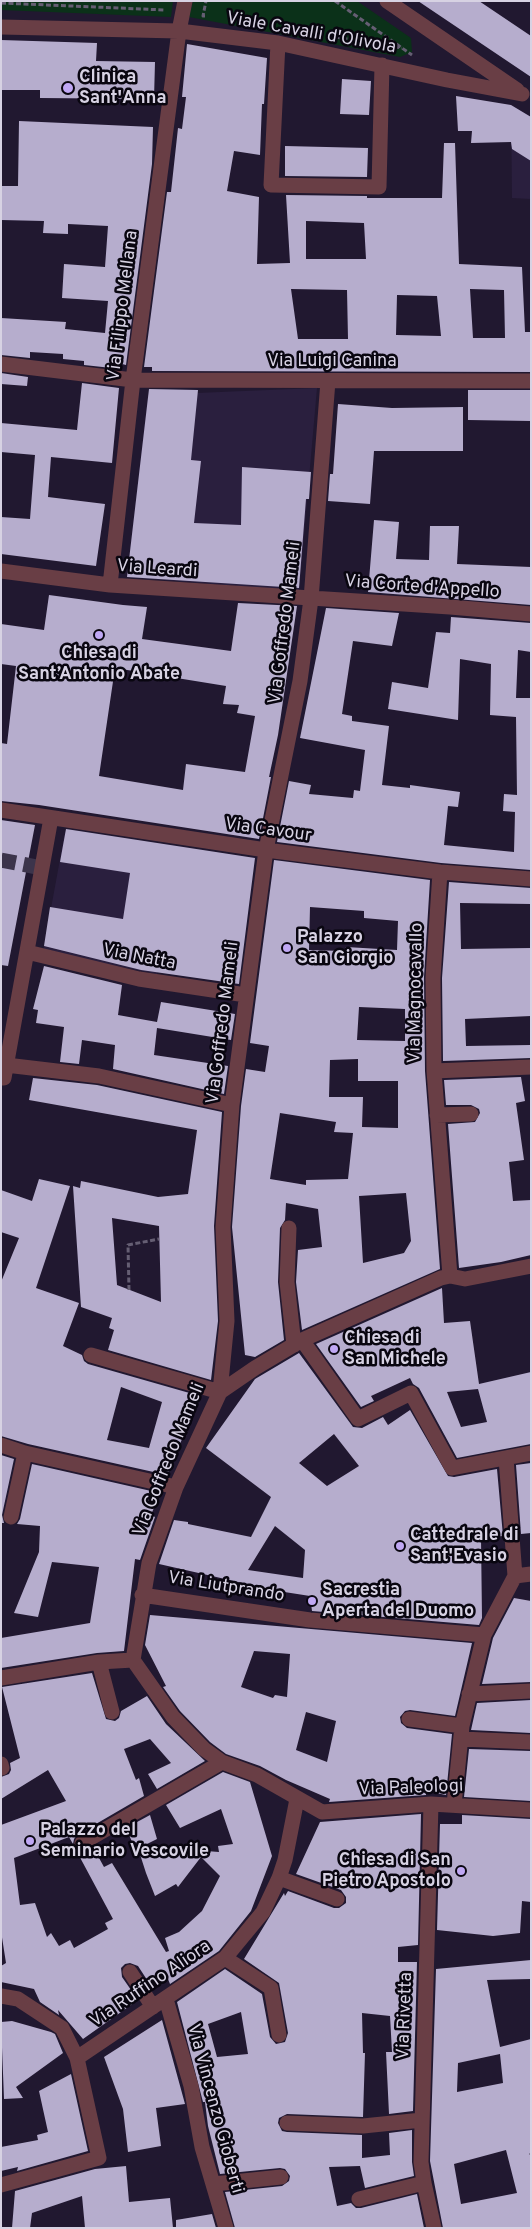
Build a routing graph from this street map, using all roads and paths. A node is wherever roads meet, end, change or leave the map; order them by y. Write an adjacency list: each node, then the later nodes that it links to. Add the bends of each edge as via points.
1 (185, 1): 7 (street, Via Filippo Mellana)
2 (335, 1): 9 (path)
3 (387, 1): 11 (street)
4 (1, 3): 5 (path)
5 (165, 10)
6 (1, 27): 7 (street, Viale Cavalli d'Olivola)
7 (179, 31): 8 (street, Viale Cavalli d'Olivola); 13 (street, Via Filippo Mellana)
8 (278, 43): 10 (street, Viale Cavalli d'Olivola); 10 (street, via 271,185 379,187)
9 (418, 60)
10 (382, 65): 11 (street, Viale Cavalli d'Olivola)
11 (527, 96)
12 (1, 364): 13 (street, Via Luigi Canina)
13 (133, 380): 15 (street, Via Luigi Canina); 17 (street, Via Filippo Mellana)
14 (531, 380): 15 (street, Via Luigi Canina)
15 (328, 381): 18 (street, Via Goffredo Mameli)
16 (1, 571): 17 (street, Via Leardi)
17 (110, 585): 18 (street, Via Leardi)
18 (311, 600): 19 (street, Via Corte d'Appello); 22 (street, Via Goffredo Mameli, via 300,681)
19 (531, 614)
20 (1, 810): 21 (street, Via Cavour)
21 (51, 818): 22 (street, Via Cavour); 25 (street)
22 (266, 850): 23 (street, Via Cavour); 26 (street, Via Goffredo Mameli)
23 (440, 872): 24 (street, Via Cavour); 28 (street, Via Magnocavallo, via 433,978)
24 (531, 879)
25 (27, 952): 26 (street, Via Natta, via 139,979); 29 (street)
26 (246, 995): 30 (street, Via Goffredo Mameli)
27 (531, 1067): 28 (street)
28 (434, 1071): 32 (street, Via Magnocavallo)
29 (4, 1074): 30 (street, via 99,1076)
30 (232, 1105): 40 (street, Via Goffredo Mameli, via 223,1227 227,1320)
31 (471, 1114): 32 (street)
32 (437, 1115): 36 (street, Via Magnocavallo)
33 (289, 1228): 38 (street, via 287,1282)
34 (160, 1239): 37 (path, via 128,1245)
35 (531, 1266): 36 (street, via 465,1279)
36 (450, 1276): 38 (street)
37 (129, 1290)
38 (298, 1343): 40 (street); 44 (street, via 358,1419 411,1393 452,1468)
39 (91, 1355): 40 (street)
40 (220, 1392): 45 (street, Via Goffredo Mameli)
41 (1, 1444): 42 (street)
42 (25, 1453): 45 (street); 46 (street)
43 (531, 1453): 44 (street)
44 (506, 1458): 48 (street)
45 (176, 1487): 49 (street, Via Goffredo Mameli, via 149,1563)
46 (10, 1517)
47 (531, 1574): 48 (street)
48 (515, 1576): 50 (street)
49 (142, 1595): 50 (street, Via Liutprando, via 310,1620); 51 (street, Via Goffredo Mameli)
50 (484, 1635): 55 (street)
51 (133, 1660): 52 (street); 60 (street, via 173,1716)
52 (99, 1662): 53 (street); 56 (street)
53 (1, 1678)
54 (531, 1691): 55 (street)
55 (468, 1694): 58 (street)
56 (112, 1712)
57 (409, 1719): 58 (street)
58 (462, 1733): 59 (street); 63 (street)
59 (531, 1742)
60 (222, 1762): 61 (street, via 257,1775); 65 (street)
61 (297, 1799): 62 (street, Via Paleologi, via 322,1812); 66 (street, Via Ruffino Aliora)
62 (431, 1804): 63 (street, Via Paleologi); 75 (street, Via Rivetta)
63 (454, 1805): 64 (street, Via Paleologi)
64 (531, 1810)
65 (82, 1842)
66 (279, 1878): 67 (street); 68 (street, Via Ruffino Aliora, via 263,1912)
67 (337, 1899)
68 (225, 1958): 71 (street, Via Ruffino Aliora); 73 (street, via 271,1988)
69 (130, 1972): 72 (street)
70 (1, 1996): 74 (street, via 18,1999 62,2028)
71 (166, 1999): 72 (street, Via Ruffino Aliora); 78 (street, Via Vincenzo Gioberti, via 192,2086 202,2147)
72 (153, 2007): 74 (street, Via Ruffino Aliora)
73 (279, 2035)
74 (77, 2058): 80 (street, via 99,2158)
75 (422, 2120): 76 (street, via 363,2126); 79 (street, Via Rivetta)
76 (287, 2123)
77 (281, 2177): 78 (street)
78 (214, 2184): 82 (street, Via Vincenzo Gioberti)
79 (424, 2184): 81 (street); 83 (street, Via Rivetta)
80 (1, 2185)
81 (359, 2199)
82 (226, 2228)
83 (434, 2228)

